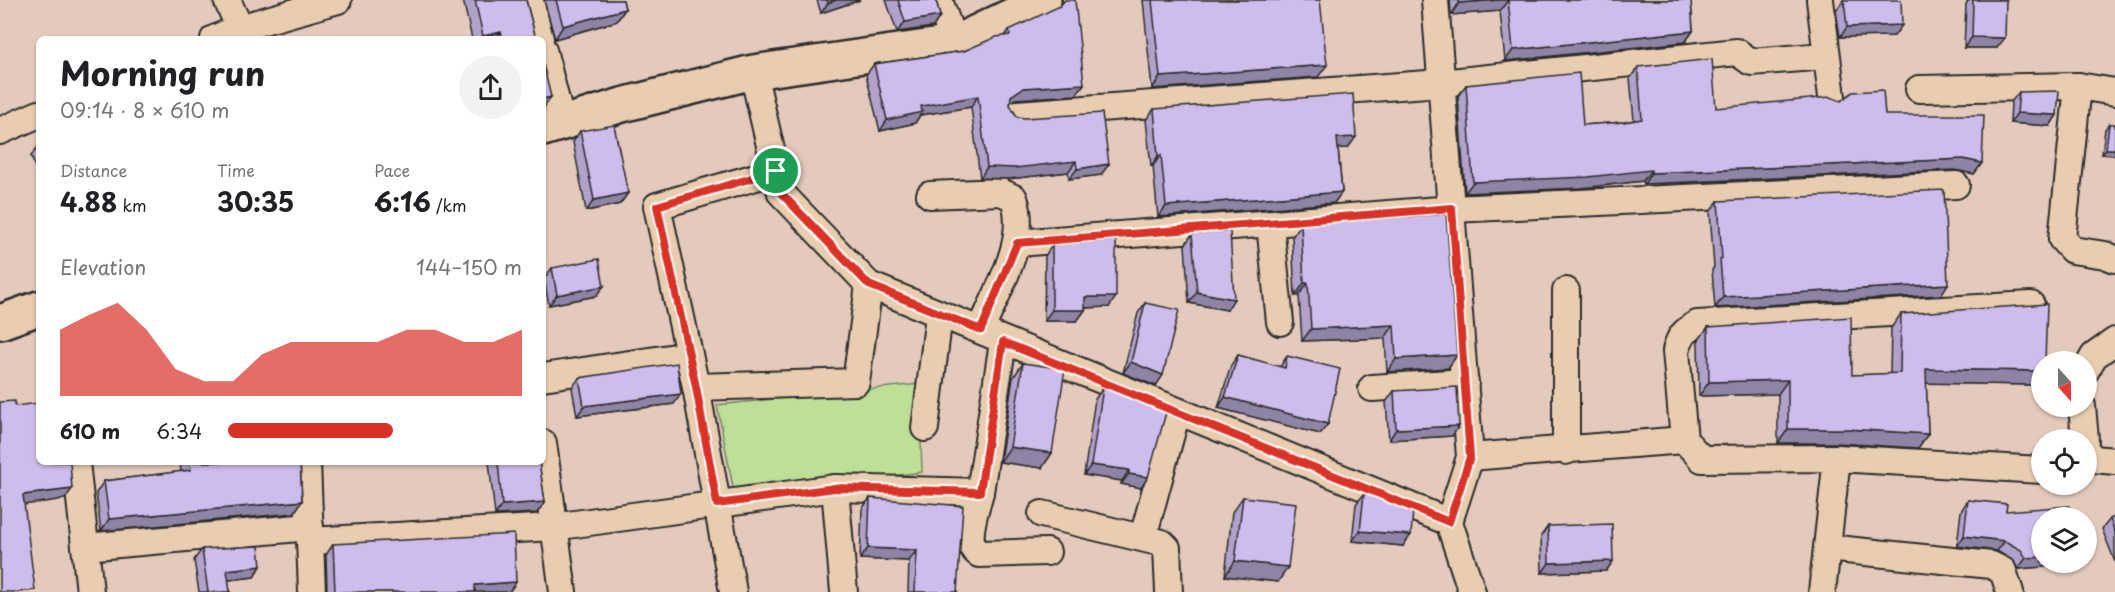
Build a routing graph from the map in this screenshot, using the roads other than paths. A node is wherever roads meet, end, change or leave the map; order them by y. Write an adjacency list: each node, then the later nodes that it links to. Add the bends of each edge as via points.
1 (227, 0): 8 (street)
2 (338, 0): 8 (street)
3 (530, 0): 9 (street)
4 (939, 0): 10 (street)
5 (1044, 0): 10 (street)
6 (1435, 0): 14 (street)
7 (1820, 0): 11 (street)
8 (242, 33)
9 (539, 36)
10 (954, 43): 12 (street)
11 (1826, 56): 14 (street, via 1751,62 1737,52); 18 (street)
12 (753, 72): 21 (street); 23 (street)
13 (546, 76): 21 (street)
14 (1441, 83): 19 (street); 26 (street)
15 (2078, 86): 16 (street); 17 (street); 29 (street, via 2062,238 2072,250)
16 (1919, 89)
17 (2115, 92)
18 (1832, 97)
19 (1017, 114)
20 (36, 115): 22 (street)
21 (552, 127)
22 (0, 131)
23 (776, 171): 30 (street, via 781,193); 41 (street, via 657,206)
24 (1956, 185): 26 (street)
25 (930, 195): 28 (street, via 1001,192 1014,198 1020,214)
26 (1452, 208): 27 (street); 43 (street)
27 (1270, 224): 28 (street); 35 (street)
28 (1017, 243): 37 (street)
29 (2115, 259)
30 (869, 285): 34 (street); 44 (street, via 856,382)
31 (1566, 291): 49 (street)
32 (2031, 305): 48 (street, via 1697,324 1678,340 1676,351)
33 (36, 309): 36 (street)
34 (939, 315): 37 (street); 47 (street)
35 (1280, 321)
36 (0, 322)
37 (981, 330): 39 (street)
38 (2115, 341): 40 (street)
39 (1003, 342): 46 (street); 57 (street)
40 (2097, 354)
41 (689, 355): 42 (street); 44 (street)
42 (546, 376)
43 (1465, 382): 45 (street); 50 (street)
44 (696, 387): 58 (street)
45 (1372, 388)
46 (1177, 412): 60 (street); 63 (street)
47 (925, 428)
48 (1684, 440): 49 (street); 51 (street, via 1702,459)
49 (1566, 451): 50 (street)
50 (1470, 457): 60 (street)
51 (1837, 458): 55 (street); 65 (street)
52 (76, 465): 64 (street)
53 (307, 465): 62 (street)
54 (546, 465): 61 (street)
55 (2031, 469)
56 (835, 488): 57 (street); 58 (street); 71 (street)
57 (980, 492): 66 (street, via 970,542 974,551)
58 (717, 504): 61 (street); 70 (street)
59 (1042, 514): 63 (street)
60 (1449, 522): 73 (street)
61 (553, 527): 62 (street); 69 (street)
62 (310, 534): 64 (street); 68 (street)
63 (1143, 537): 72 (street, via 1167,548)
64 (85, 547): 67 (street)
65 (1827, 548): 74 (street); 75 (street, via 1991,565 2003,572)
66 (1047, 552)
67 (90, 592)
68 (312, 592)
69 (563, 592)
70 (733, 592)
71 (844, 592)
72 (1169, 592)
73 (1472, 592)
74 (1822, 592)
75 (2010, 592)

